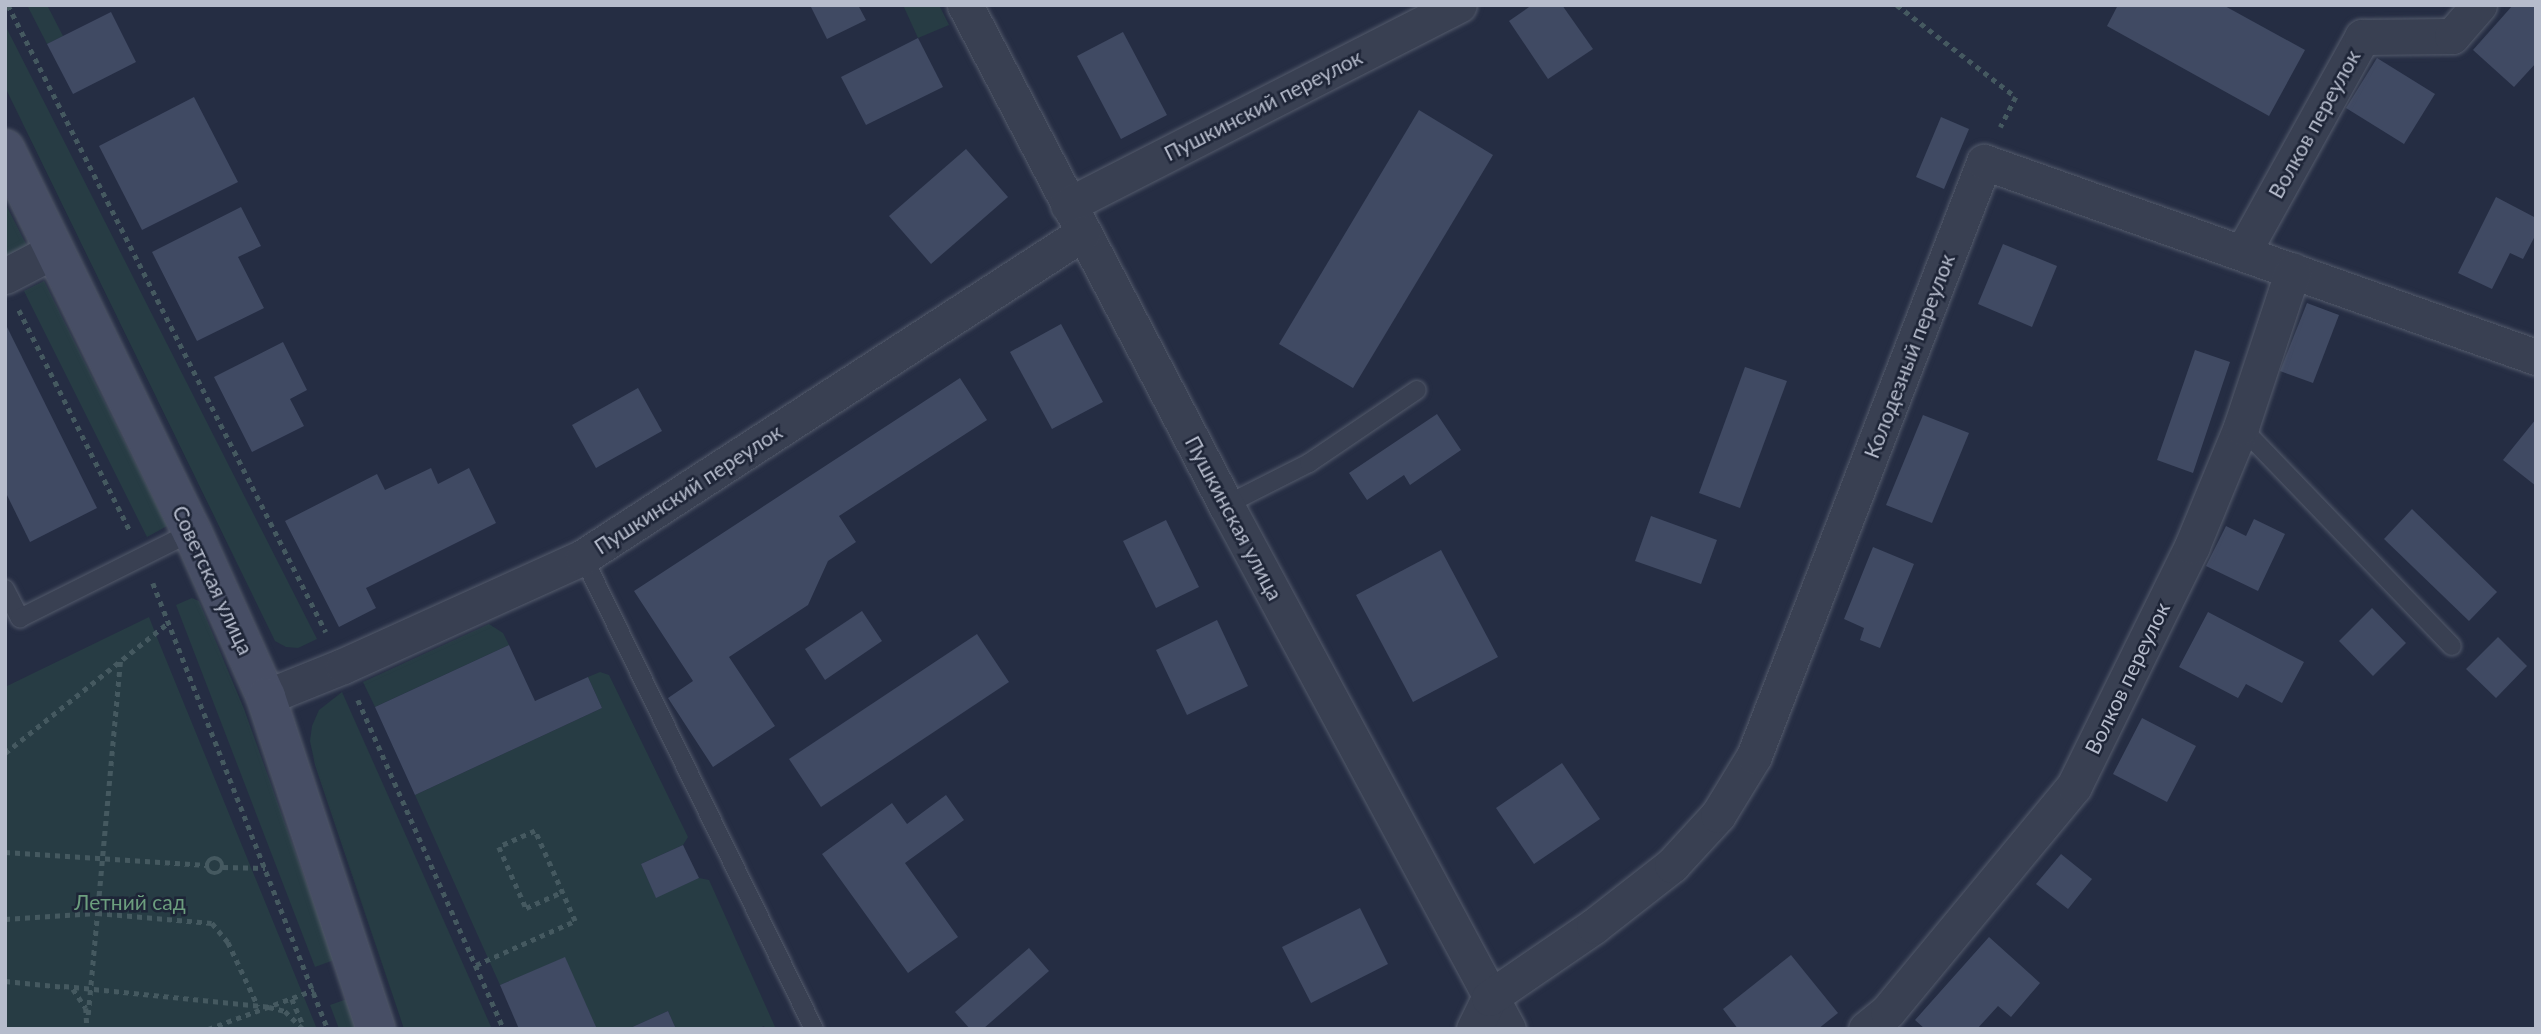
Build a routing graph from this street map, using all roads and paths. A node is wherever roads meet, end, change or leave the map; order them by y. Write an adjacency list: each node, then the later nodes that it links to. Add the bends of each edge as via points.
1 (8, 5): 24 (path)
2 (965, 5): 8 (street, Пушкинская улица)
3 (1459, 5): 8 (street, Пушкинский переулок)
4 (1896, 5): 7 (path, via 2016,97)
5 (2479, 5): 10 (street, Волков переулок, via 2452,36 2362,37)
6 (5, 149): 9 (street, Советская улица)
7 (1984, 162): 10 (street); 40 (street, Колодезный переулок, via 1754,756 1718,815 1672,865)
8 (1076, 219): 16 (street, Пушкинская улица); 18 (street, Пушкинский переулок)
9 (55, 250): 12 (street); 17 (street, Советская улица)
10 (2243, 252): 11 (street)
11 (2293, 270): 13 (street); 15 (street, Волков переулок)
12 (11, 291): 19 (path)
13 (2536, 357)
14 (1417, 390): 16 (lane, via 1309,463)
15 (2241, 427): 22 (lane); 54 (street, Волков переулок, via 2192,545 2074,786 1888,1011)
16 (1226, 505): 40 (street, Пушкинская улица)
17 (192, 532): 19 (lane); 25 (street, Советская улица)
18 (583, 556): 24 (street, Пушкинский переулок); 51 (lane)
19 (143, 557): 20 (lane, via 20,618); 21 (path)
20 (5, 589)
21 (169, 622): 23 (path); 31 (path)
22 (2452, 646)
23 (120, 661): 26 (path); 28 (path)
24 (343, 666): 25 (street, Пушкинский переулок); 35 (path)
25 (266, 697): 49 (street, Советская улица)
26 (5, 753)
27 (5, 852): 28 (path)
28 (102, 858): 29 (path); 33 (path)
29 (207, 865): 30 (path, via 217,858); 30 (path, via 213,874)
30 (223, 867): 31 (path)
31 (265, 868): 39 (path)
32 (562, 892): 32 (path, via 535,831 499,847 526,908); 35 (path, via 575,920)
33 (97, 912): 34 (path); 38 (path); 42 (path, via 212,923 228,942)
34 (5, 919)
35 (476, 965): 50 (path)
36 (5, 981): 37 (path)
37 (64, 986): 38 (path); 44 (path, via 81,997)
38 (90, 989): 42 (path); 44 (path)
39 (314, 990): 41 (path); 48 (path)
40 (1489, 998): 52 (street); 53 (street, Пушкинская улица)
41 (292, 999): 43 (path); 47 (path)
42 (258, 1006): 43 (path)
43 (269, 1007): 46 (path); 47 (path, via 285,1011)
44 (88, 1015): 45 (path)
45 (87, 1029)
46 (208, 1029)
47 (304, 1029)
48 (328, 1029)
49 (376, 1029)
50 (505, 1029)
51 (814, 1029)
52 (1474, 1029)
53 (1508, 1029)
54 (1866, 1029)

